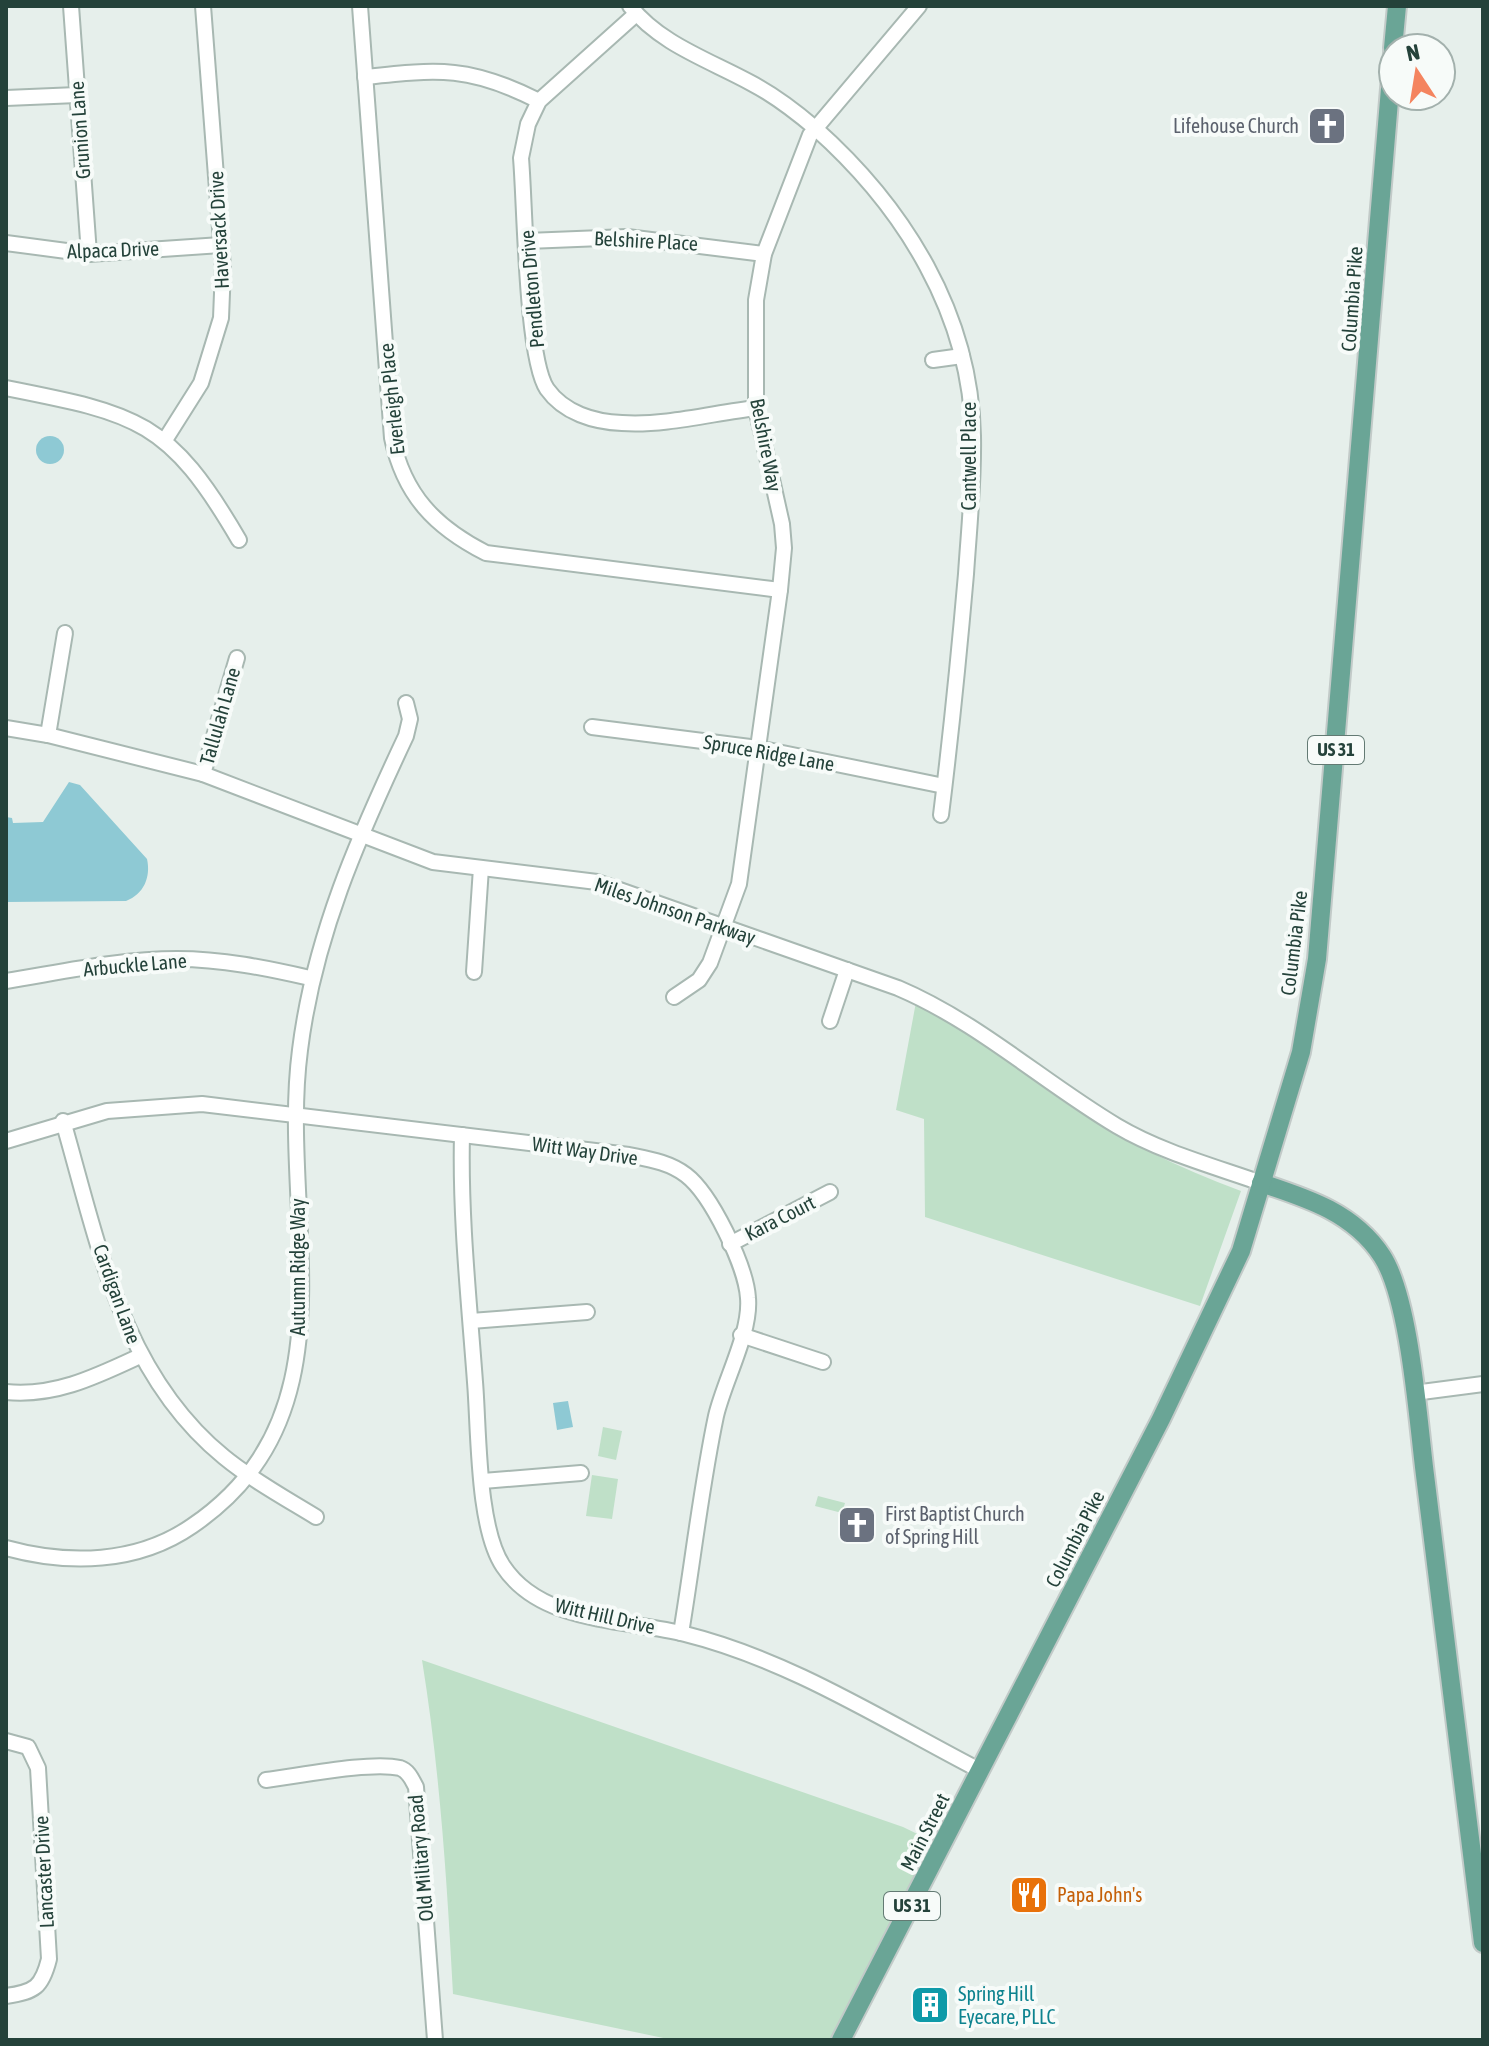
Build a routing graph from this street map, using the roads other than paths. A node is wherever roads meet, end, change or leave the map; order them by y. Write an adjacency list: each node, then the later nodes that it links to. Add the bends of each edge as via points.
1 (71, 6): 9 (street, Grunion Lane)
2 (203, 6): 16 (street, Haversack Drive)
3 (360, 6): 8 (street, Everleigh Place)
4 (919, 6): 13 (street, Belshire Way)
5 (1397, 6): 7 (main road, Columbia Pike / US 31)
6 (633, 10): 11 (street, Pendleton Drive); 13 (street, Cantwell Place, via 653,31 755,84)
7 (1395, 32)
8 (365, 77): 11 (street, via 465,72); 25 (street, Everleigh Place, via 392,438 403,476 427,514 457,539 486,553)
9 (77, 95): 10 (street); 17 (street, Grunion Lane)
10 (6, 98)
11 (539, 101): 14 (street, Pendleton Drive, via 521,158)
12 (1388, 112): 49 (main road, Columbia Pike / US 31, via 1317,959 1301,1052)
13 (815, 129): 18 (street, Belshire Way); 19 (street, Cantwell Place, via 875,188 899,220 945,300)
14 (527, 241): 18 (street, Belshire Place, via 627,237); 22 (street, Pendleton Drive, via 539,372 547,388 573,413 632,423)
15 (6, 243): 17 (street, Alpaca Drive)
16 (221, 245): 17 (street, Alpaca Drive); 23 (street, Haversack Drive, via 223,292 217,338 201,383)
17 (89, 254)
18 (764, 254): 22 (street, Belshire Way, via 756,300)
19 (962, 356): 20 (street); 34 (street, Cantwell Place, via 973,434 972,478)
20 (933, 360)
21 (6, 388): 23 (street, via 111,410)
22 (756, 408): 25 (street, Belshire Way, via 782,524)
23 (165, 440): 24 (street, via 209,488)
24 (239, 540)
25 (780, 590): 32 (street, Belshire Way)
26 (65, 633): 31 (street)
27 (237, 658): 33 (street, Tallulah Lane)
28 (406, 703): 36 (street, Autumn Ridge Way, via 406,736)
29 (592, 727): 32 (street, Spruce Ridge Lane)
30 (6, 728): 31 (street, Miles Johnson Parkway)
31 (48, 735): 33 (street, Miles Johnson Parkway)
32 (758, 748): 34 (street, Spruce Ridge Lane); 38 (street, Belshire Way, via 743,861)
33 (203, 774): 36 (street, Miles Johnson Parkway)
34 (944, 786): 35 (street, Cantwell Place)
35 (941, 815)
36 (359, 835): 37 (street, Miles Johnson Parkway, via 433,862); 41 (street, Autumn Ridge Way)
37 (481, 868): 38 (street, Miles Johnson Parkway, via 597,882); 40 (street)
38 (725, 929): 39 (street, Miles Johnson Parkway); 43 (street, Belshire Way, via 699,980)
39 (847, 970): 44 (street); 49 (street, Miles Johnson Parkway, via 934,1003 1119,1127)
40 (474, 972)
41 (310, 978): 42 (street, Arbuckle Lane, via 255,966 176,959); 45 (street, Autumn Ridge Way)
42 (6, 981)
43 (674, 997)
44 (830, 1021)
45 (296, 1113): 46 (street, Witt Way Drive, via 179,1104); 47 (street, Witt Way Drive); 61 (street, Autumn Ridge Way, via 302,1323 292,1392 275,1437)
46 (63, 1121): 48 (street, Witt Way Drive); 55 (street, Cardigan Lane, via 115,1299)
47 (462, 1135): 51 (street, Witt Way Drive, via 629,1155 669,1165 699,1188); 53 (street, Witt Hill Drive, via 460,1191)
48 (6, 1141)
49 (1261, 1183): 59 (main road, via 1330,1209 1352,1223 1382,1255 1396,1289); 67 (main road, Columbia Pike / US 31, via 1241,1251)
50 (830, 1192): 51 (street, Kara Court)
51 (730, 1244): 54 (street, Witt Way Drive, via 748,1297)
52 (587, 1312): 53 (street)
53 (471, 1321): 62 (street, Witt Hill Drive)
54 (741, 1335): 56 (street); 65 (street, Witt Way Drive, via 717,1414)
55 (140, 1356): 58 (street, via 85,1382); 61 (street, Cardigan Lane, via 188,1423)
56 (823, 1362)
57 (1483, 1384): 59 (street)
58 (6, 1392)
59 (1414, 1393): 69 (main road)
60 (581, 1473): 62 (street)
61 (249, 1476): 63 (street, Cardigan Lane); 64 (street, Autumn Ridge Way, via 185,1531 129,1553 64,1559)
62 (483, 1481): 65 (street, Witt Hill Drive, via 487,1526 499,1559 513,1578 544,1602 569,1612)
63 (316, 1517)
64 (6, 1548)
65 (681, 1633): 67 (street, Witt Hill Drive, via 746,1652)
66 (6, 1741): 70 (street, Lancaster Drive, via 28,1747 38,1768 49,1959 39,1985)
67 (981, 1771): 72 (main road, Main Street / US 31)
68 (266, 1780): 71 (street, Old Military Road, via 372,1768 399,1768 410,1777 416,1787)
69 (1483, 1943)
70 (6, 1996)
71 (435, 2040)
72 (841, 2040)

